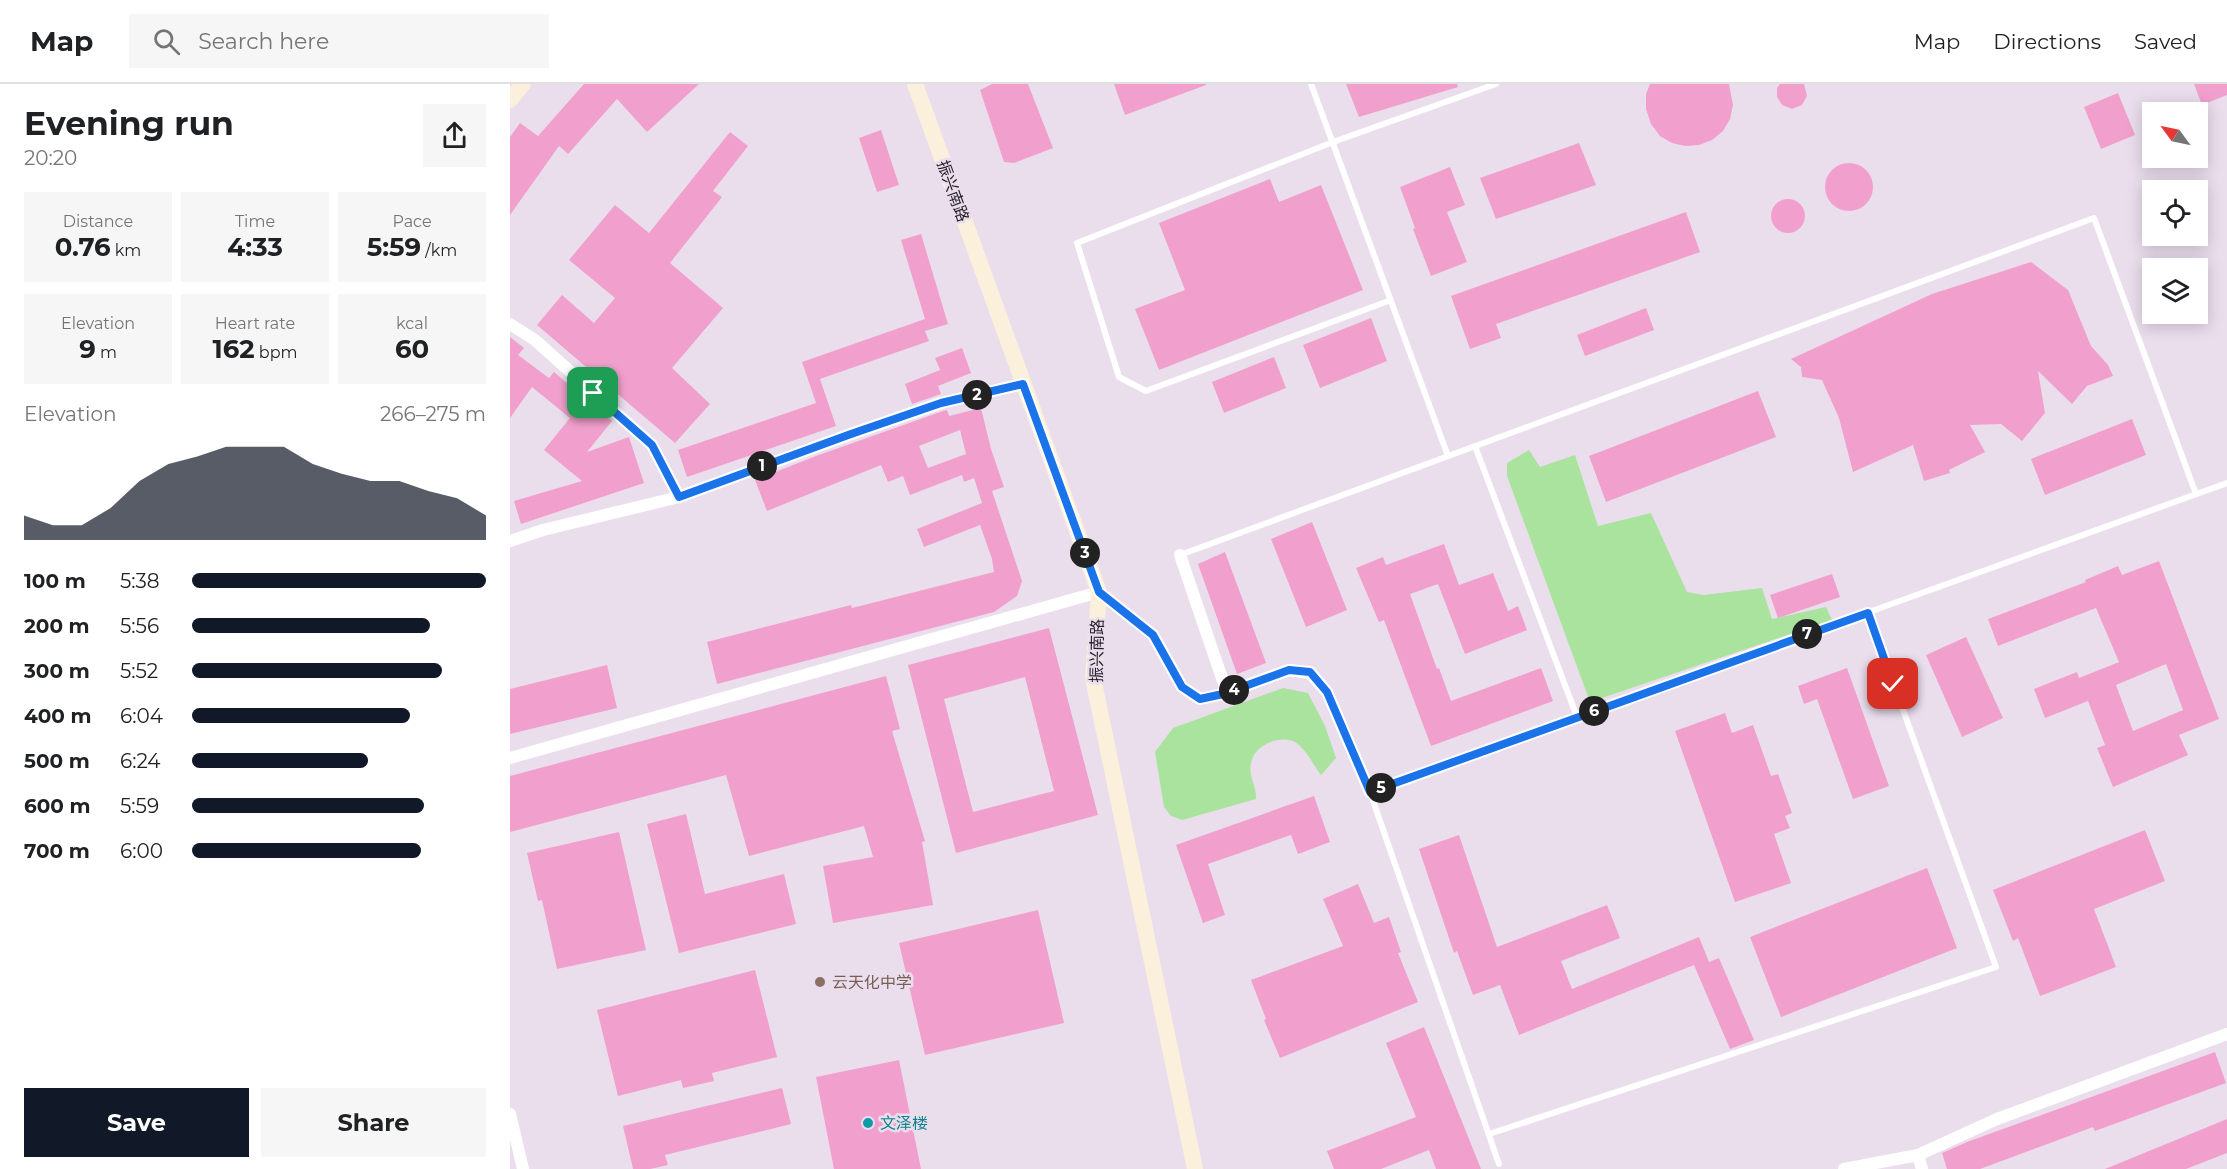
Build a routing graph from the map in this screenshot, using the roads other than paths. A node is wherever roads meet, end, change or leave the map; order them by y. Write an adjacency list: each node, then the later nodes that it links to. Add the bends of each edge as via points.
1 (523, 84): 5 (main road)
2 (915, 84): 9 (main road, 振兴南路)
3 (1311, 84): 6 (lane)
4 (1496, 84): 6 (lane)
5 (510, 100)
6 (1333, 142): 7 (lane); 7 (lane, via 1077,243 1119,377 1146,391)
7 (1390, 300): 11 (lane)
8 (510, 324): 14 (street, via 535,340 652,445)
9 (1023, 384): 14 (street, via 941,403); 17 (main road, 振兴南路)
10 (1475, 446): 11 (lane); 13 (lane, via 2094,218); 20 (lane)
11 (1448, 456): 16 (lane)
12 (2227, 483): 13 (lane)
13 (2196, 494): 18 (lane)
14 (679, 497): 15 (street)
15 (510, 541)
16 (1180, 555): 19 (street)
17 (1099, 592): 19 (street, via 1153,635 1182,687 1200,699); 21 (street); 29 (main road, 振兴南路, via 1094,678)
18 (1868, 613): 20 (lane); 25 (lane, via 1996,967)
19 (1227, 693): 22 (street, via 1289,670 1310,672 1327,692)
20 (1578, 717): 22 (lane)
21 (510, 758)
22 (1370, 792): 25 (lane)
23 (2227, 1034): 26 (street, via 1997,1119)
24 (510, 1114): 28 (street)
25 (1489, 1134): 27 (lane)
26 (1918, 1155): 30 (street); 31 (street)
27 (1500, 1164)
28 (523, 1169)
29 (1195, 1169)
30 (1845, 1169)
31 (1922, 1169)

